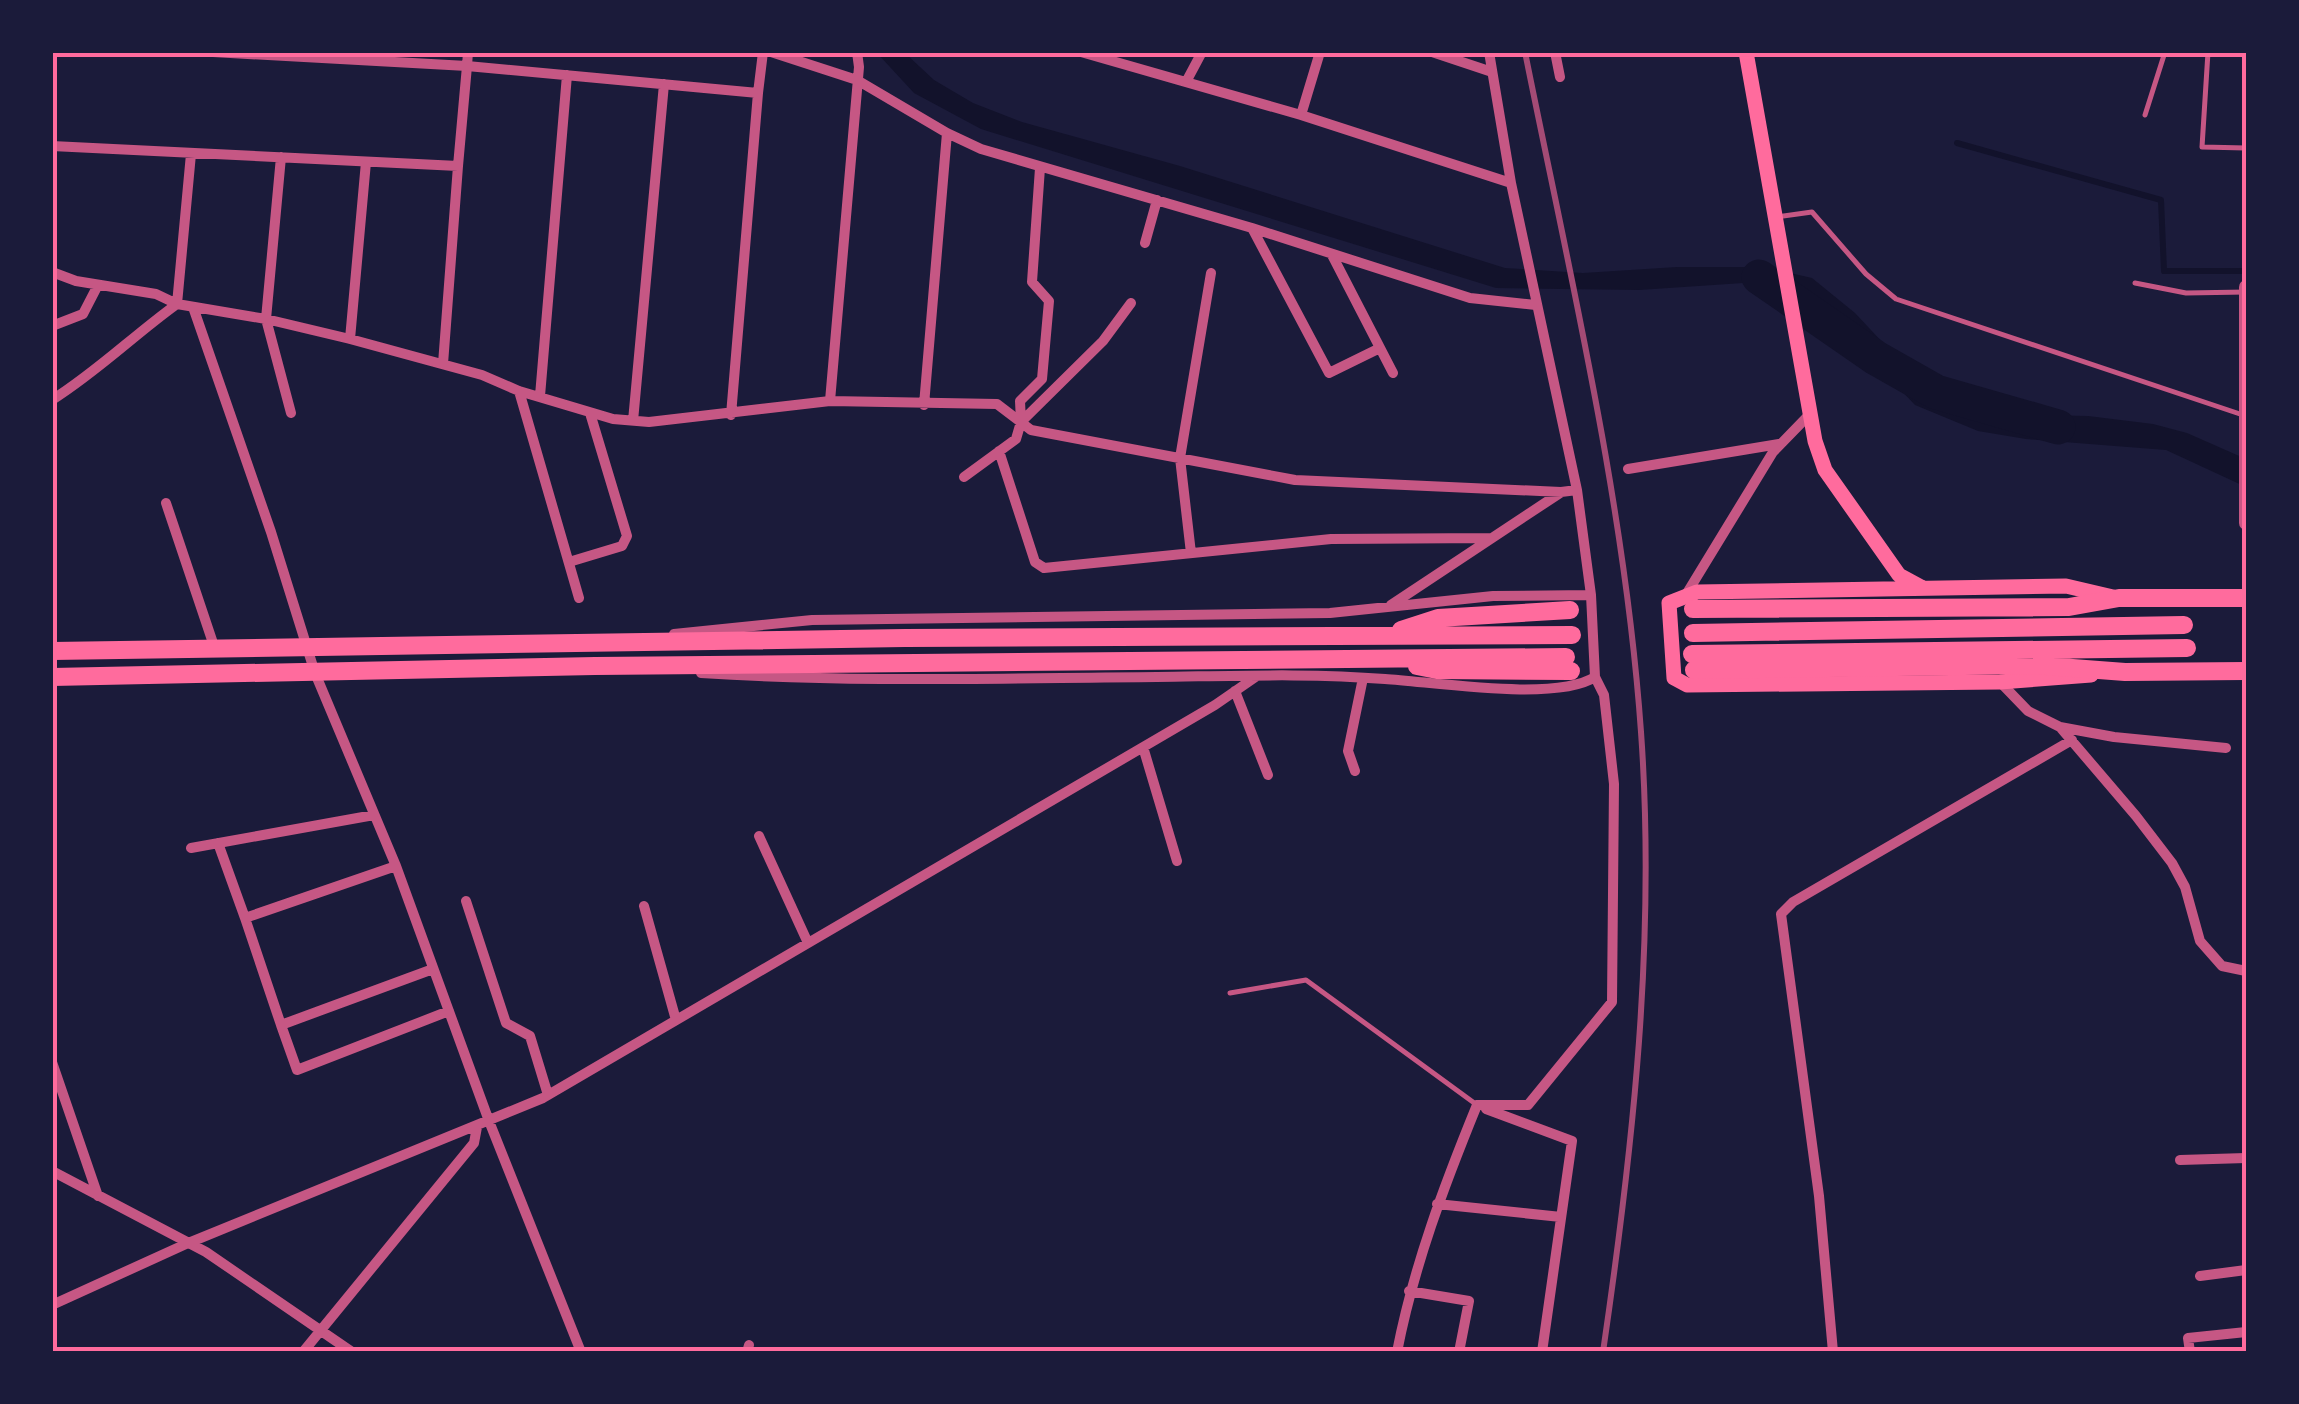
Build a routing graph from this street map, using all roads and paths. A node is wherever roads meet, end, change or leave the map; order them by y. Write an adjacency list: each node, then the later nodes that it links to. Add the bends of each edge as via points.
1 (212, 52): 15 (street)
2 (468, 52): 15 (street)
3 (762, 52): 22 (street)
4 (770, 52): 19 (street)
5 (858, 52): 19 (street)
6 (1080, 52): 20 (street)
7 (1202, 52): 20 (street)
8 (1320, 52): 23 (street)
9 (1432, 52): 16 (street)
10 (1488, 52): 16 (street)
11 (1555, 52): 18 (street)
12 (1746, 52): 35 (main road)
13 (2165, 52): 24 (lane)
14 (2208, 52): 27 (lane, via 2202,147)
15 (467, 66): 17 (street); 31 (street)
16 (1492, 72): 33 (street)
17 (567, 75): 21 (street); 55 (street)
18 (1560, 77)
19 (857, 80): 25 (street); 57 (street)
20 (1186, 82): 23 (street)
21 (664, 84): 22 (street); 64 (street)
22 (758, 93): 61 (street)
23 (1301, 114): 33 (street)
24 (2146, 115)
25 (948, 133): 32 (street); 58 (street)
26 (52, 146): 28 (street)
27 (2246, 148)
28 (191, 154): 29 (street); 46 (street)
29 (280, 158): 30 (street); 48 (street)
30 (366, 162): 31 (street); 50 (street)
31 (458, 166): 52 (street)
32 (1040, 168): 34 (street); 65 (street, via 1032,282 1048,301 1042,379 1020,401)
33 (1511, 184): 44 (street)
34 (1157, 200): 36 (street); 37 (street)
35 (1774, 218): 62 (main road); 63 (lane, via 1812,212 1896,300)
36 (1252, 228): 38 (street); 51 (street, via 1328,373)
37 (1145, 242)
38 (1332, 255): 44 (street, via 1470,298); 51 (street)
39 (52, 272): 42 (street)
40 (1211, 273): 69 (street)
41 (2135, 283): 43 (lane, via 2186,294)
42 (98, 285): 46 (street); 49 (street, via 83,314)
43 (2246, 289): 63 (street)
44 (1535, 300): 72 (street)
45 (1131, 303): 65 (street)
46 (178, 304): 47 (street); 56 (street)
47 (193, 307): 48 (street); 92 (street)
48 (266, 319): 50 (street); 59 (street)
49 (52, 326)
50 (350, 339): 52 (street)
51 (1380, 348): 53 (street)
52 (443, 364): 54 (street)
53 (1393, 373)
54 (519, 392): 55 (street); 78 (street)
55 (540, 396): 60 (street)
56 (52, 400)
57 (830, 401): 58 (street); 61 (street)
58 (924, 405): 65 (street, via 997,404)
59 (292, 413)
60 (590, 413): 64 (street); 78 (street, via 626,536 622,546)
61 (731, 414): 64 (street)
62 (1808, 416): 66 (street); 79 (main road, via 1825,470 1899,575)
63 (2246, 416): 68 (street)
64 (633, 422)
65 (1021, 422): 67 (street, via 1016,439); 69 (street, via 1031,430)
66 (1780, 444): 70 (street); 84 (street)
67 (999, 451): 71 (street); 77 (street, via 1034,562 1044,568)
68 (2245, 456): 75 (street)
69 (1180, 458): 73 (street, via 1295,480); 77 (street)
70 (1628, 469)
71 (964, 477)
72 (1577, 490): 73 (street); 80 (street)
73 (1561, 492): 76 (street)
74 (166, 503): 93 (street)
75 (2246, 521)
76 (1491, 538): 77 (street, via 1331,540); 85 (street)
77 (1191, 552)
78 (569, 562): 81 (street)
79 (1926, 589): 82 (main road, via 2066,586); 84 (main road)
80 (1591, 595): 85 (street); 103 (street)
81 (579, 598)
82 (2119, 598): 83 (main road); 84 (main road, via 2069,607)
83 (2246, 598)
84 (1690, 601): 105 (main road, via 1669,603 1674,678 1688,685)
85 (1389, 606): 91 (street, via 1330,613 812,620)
86 (1570, 610): 89 (main road, via 1438,618)
87 (2184, 625): 88 (main road)
88 (1692, 633)
89 (1381, 636): 90 (main road); 91 (main road)
90 (1572, 636)
91 (594, 642): 92 (main road)
92 (308, 646): 93 (main road); 100 (street)
93 (215, 648): 95 (main road)
94 (2186, 648): 99 (main road, via 1693,662)
95 (52, 651)
96 (1568, 664): 97 (main road, via 1384,658)
97 (596, 666): 100 (main road); 102 (street, via 818,680)
98 (2246, 671): 99 (main road)
99 (2125, 672): 105 (main road)
100 (315, 673): 101 (main road); 113 (street)
101 (52, 676)
102 (1257, 676): 104 (street); 106 (street)
103 (1595, 676): 104 (street, via 1580,686 1491,688); 131 (street, via 1604,695 1614,784 1612,1002 1528,1105)
104 (1363, 678): 111 (street, via 1348,751)
105 (2000, 682): 107 (street, via 2028,712)
106 (1235, 691): 109 (street); 112 (street)
107 (2060, 727): 108 (street); 110 (street)
108 (2072, 740): 124 (street, via 2172,863 2200,941 2222,966); 153 (street, via 1782,914 1820,1196)
109 (1143, 747): 117 (street); 122 (street)
110 (2226, 748)
111 (1355, 771)
112 (1268, 775)
113 (374, 815): 115 (street); 118 (street)
114 (759, 836): 122 (street)
115 (218, 844): 116 (street); 121 (street)
116 (191, 848)
117 (1177, 861)
118 (396, 866): 121 (street); 123 (street)
119 (466, 901): 130 (street, via 506,1023 530,1036)
120 (644, 906): 127 (street)
121 (245, 918): 128 (street)
122 (808, 943): 127 (street)
123 (433, 969): 126 (street); 128 (street)
124 (2246, 971)
125 (1230, 993): 131 (lane, via 1306,980)
126 (449, 1011): 128 (street, via 297,1070); 132 (street)
127 (676, 1020): 130 (street)
128 (281, 1024)
129 (52, 1062): 137 (street)
130 (548, 1095): 132 (street)
131 (1476, 1105): 138 (street); 139 (street, via 1572,1141)
132 (489, 1121): 133 (street); 149 (street)
133 (477, 1127): 140 (street); 145 (street, via 474,1143)
134 (2246, 1158): 135 (street)
135 (2180, 1160)
136 (52, 1172): 137 (street)
137 (98, 1196): 140 (street)
138 (1437, 1204): 139 (street); 143 (street)
139 (1561, 1217): 152 (street)
140 (186, 1244): 144 (street); 145 (street)
141 (2246, 1270): 142 (street)
142 (2200, 1276)
143 (1409, 1290): 150 (street); 151 (street, via 1469,1301)
144 (52, 1305)
145 (320, 1330): 147 (street); 148 (street)
146 (2246, 1332): 154 (street, via 2188,1338)
147 (304, 1352)
148 (352, 1352)
149 (581, 1352)
150 (1397, 1352)
151 (1459, 1352)
152 (1542, 1352)
153 (1833, 1352)
154 (2190, 1352)

